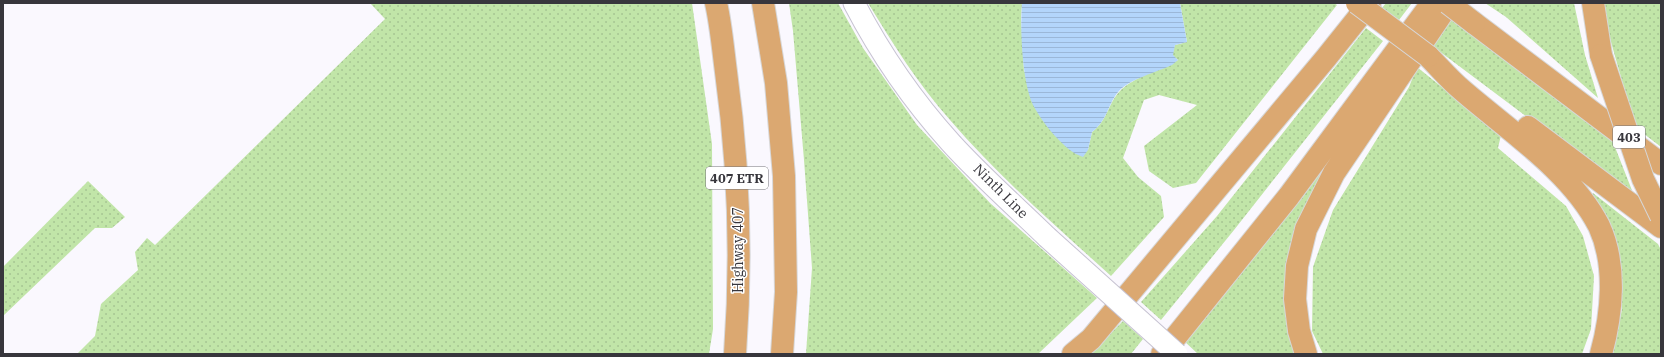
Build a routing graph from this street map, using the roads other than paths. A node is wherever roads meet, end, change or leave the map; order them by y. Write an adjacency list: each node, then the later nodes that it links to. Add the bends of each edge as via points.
1 (716, 3): 14 (highway, Highway 407 / 407 ETR, via 732,114 739,216)
2 (763, 3): 15 (highway, 407 ETR, via 776,83 784,176 786,292)
3 (854, 3): 18 (main road, Ninth Line, bridge, via 900,79 951,143 1047,237)
4 (1357, 3): 9 (highway); 10 (highway, bridge)
5 (1370, 3): 9 (highway)
6 (1432, 3): 17 (highway, via 1289,196)
7 (1449, 3): 11 (highway, bridge); 19 (highway, via 1334,173 1306,229 1297,266 1295,299 1299,331)
8 (1593, 3): 12 (highway, 403, bridge, via 1601,55 1643,179)
9 (1326, 58): 16 (highway, via 1091,339)
10 (1470, 90): 13 (highway); 20 (highway, via 1570,185 1599,227 1607,252 1611,281 1607,332)
11 (1661, 164)
12 (1661, 216)
13 (1661, 227)
14 (735, 354)
15 (782, 354)
16 (1073, 354)
17 (1162, 354)
18 (1177, 354)
19 (1306, 354)
20 (1602, 354)

